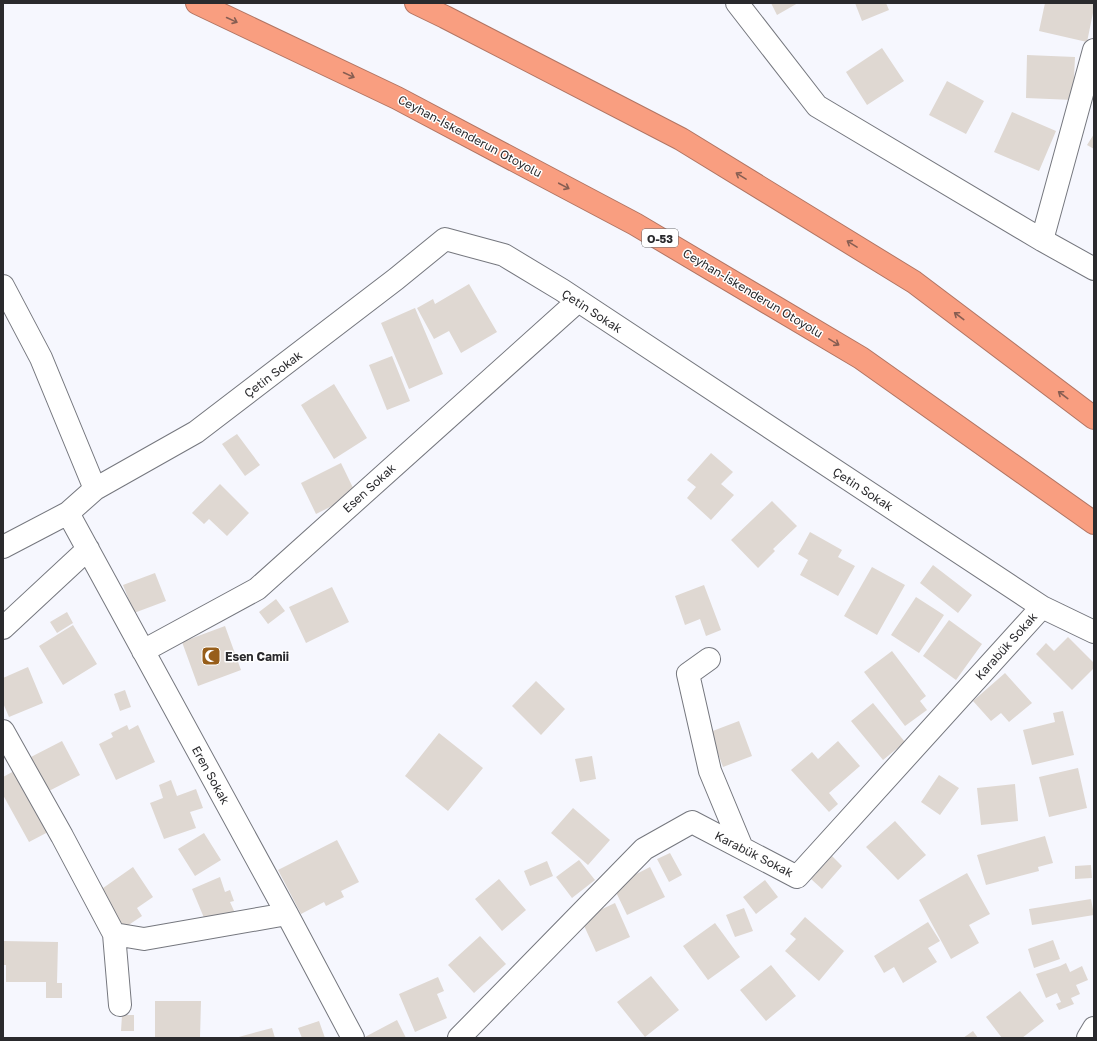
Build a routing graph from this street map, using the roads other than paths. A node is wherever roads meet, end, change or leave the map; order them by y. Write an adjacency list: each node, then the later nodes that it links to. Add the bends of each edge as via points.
1 (197, 3): 12 (highway, Ceyhan-İskenderun Otoyolu / O-53, one-way to 12, via 397,98 635,224 861,358)
2 (416, 3): 9 (highway, one-way to 2, via 914,282 687,143)
3 (737, 3): 5 (street, via 817,106)
4 (1094, 50): 5 (street)
5 (1042, 240): 6 (street)
6 (1094, 269)
7 (3, 286): 10 (street, via 41,358)
8 (578, 301): 10 (street, Çetin Sokak, via 504,255 445,239 196,432); 15 (street, Çetin Sokak); 18 (street, Esen Sokak, via 257,589)
9 (1094, 418)
10 (96, 489): 11 (street)
11 (68, 514): 13 (street); 14 (street, Eren Sokak)
12 (1094, 523)
13 (3, 547)
14 (88, 549): 16 (street); 18 (street, Eren Sokak)
15 (1042, 607): 17 (street, Çetin Sokak); 21 (street, Karabük Sokak, via 797,877)
16 (3, 628)
17 (1094, 632)
18 (143, 650): 22 (street, Eren Sokak)
19 (709, 659): 21 (street, via 688,674 710,771)
20 (3, 731): 23 (street)
21 (742, 848): 27 (street, Karabük Sokak, via 692,822 644,849)
22 (287, 914): 23 (street, via 144,939); 26 (street, Eren Sokak)
23 (114, 934): 24 (street)
24 (120, 1005)
25 (1094, 1028): 28 (street)
26 (353, 1038)
27 (459, 1038)
28 (1088, 1038)

